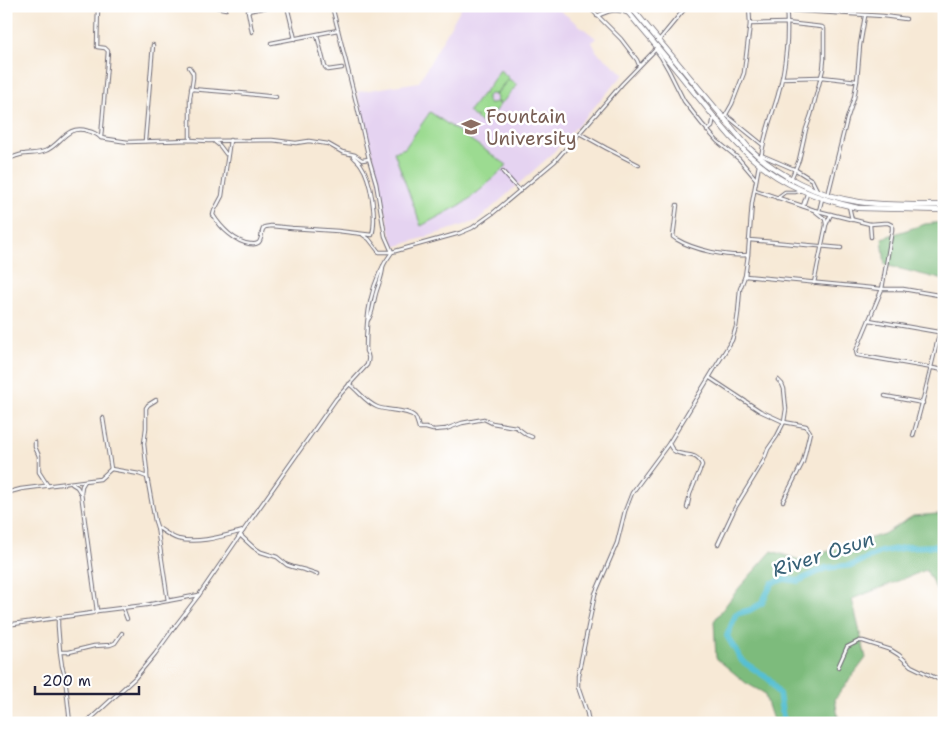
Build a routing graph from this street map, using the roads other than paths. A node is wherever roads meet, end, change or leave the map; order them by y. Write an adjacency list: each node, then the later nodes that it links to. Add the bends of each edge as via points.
1 (98, 6): 41 (street, via 98,47 108,51)
2 (212, 6): 13 (street)
3 (247, 6): 14 (street)
4 (272, 6): 14 (street)
5 (287, 6): 24 (street)
6 (332, 6): 21 (street)
7 (588, 6): 16 (street)
8 (623, 6): 15 (highway)
9 (630, 6): 25 (highway)
10 (686, 6): 25 (street)
11 (749, 6): 20 (street)
12 (786, 8): 17 (street); 19 (street)
13 (226, 9)
14 (248, 11): 22 (street)
15 (630, 14): 16 (street, via 611,10); 28 (highway)
16 (597, 16): 29 (street, via 621,39)
17 (865, 16): 18 (street); 34 (street)
18 (906, 19)
19 (786, 23): 20 (street); 32 (street, via 787,46); 33 (street, via 824,29)
20 (750, 24): 38 (street, via 744,73)
21 (338, 30): 23 (street); 50 (street)
22 (252, 32)
23 (317, 34): 24 (street); 31 (street, via 325,67 328,70)
24 (295, 39): 27 (street)
25 (659, 41): 38 (highway)
26 (153, 44): 44 (street)
27 (271, 44)
28 (656, 48): 29 (street); 37 (highway); 39 (street, via 684,101)
29 (640, 66): 40 (street)
30 (189, 67): 35 (street, via 194,78)
31 (342, 68)
32 (782, 78): 33 (street); 46 (street)
33 (821, 78): 34 (street); 53 (street)
34 (857, 81): 62 (street)
35 (191, 89): 36 (street); 42 (street)
36 (276, 97)
37 (714, 116): 39 (street, via 712,127); 51 (highway, via 741,147)
38 (725, 116): 46 (street); 51 (highway)
39 (707, 131): 55 (street)
40 (579, 133): 52 (street); 59 (street, via 555,161)
41 (101, 138): 44 (street); 49 (street, via 98,134 75,129 47,151)
42 (190, 140): 44 (street); 45 (street)
43 (230, 140): 45 (street); 47 (street, via 314,142); 48 (street)
44 (145, 141)
45 (214, 141): 48 (street)
46 (763, 145): 51 (street)
47 (352, 154): 50 (street); 76 (street, via 362,166 373,201 373,234)
48 (227, 156): 76 (street, via 222,196 213,216 238,241 258,244 263,229 268,226)
49 (6, 160)
50 (368, 160): 81 (street, via 376,183 385,236)
51 (761, 160): 53 (street); 55 (street); 56 (highway); 58 (highway)
52 (639, 165)
53 (796, 170): 56 (street); 60 (street, via 812,180)
54 (503, 172): 59 (street)
55 (756, 179): 57 (street)
56 (792, 179): 60 (highway)
57 (754, 190): 63 (street); 78 (street)
58 (801, 190): 61 (highway); 63 (street, via 785,192)
59 (520, 191): 81 (street, via 472,228)
60 (818, 192): 62 (highway)
61 (807, 193): 64 (highway); 67 (street)
62 (828, 195): 66 (highway, via 867,203)
63 (777, 198): 67 (street)
64 (822, 199): 68 (highway); 71 (street)
65 (677, 205): 82 (street, via 676,240 701,250)
66 (944, 205)
67 (804, 206): 69 (street)
68 (849, 206): 70 (highway); 73 (street)
69 (814, 210): 71 (street); 74 (street)
70 (944, 210)
71 (819, 211): 72 (street)
72 (831, 214): 73 (street); 74 (street)
73 (852, 220): 75 (street)
74 (826, 224): 79 (street)
75 (870, 224): 77 (street); 85 (street, via 884,222 892,225)
76 (362, 234): 81 (street, via 379,252)
77 (871, 237)
78 (749, 240): 79 (street); 82 (street)
79 (822, 246): 80 (street); 84 (street)
80 (841, 248)
81 (392, 252): 95 (street, via 383,266 367,321 366,351 369,360)
82 (748, 255): 83 (street)
83 (745, 276): 84 (street); 93 (street, via 732,340)
84 (814, 283): 85 (street)
85 (882, 289): 86 (street); 88 (street)
86 (944, 296)
87 (944, 316): 89 (street)
88 (869, 320): 89 (street); 91 (street, via 857,354)
89 (939, 332): 90 (street); 91 (street)
90 (944, 333)
91 (930, 367): 92 (street); 98 (street)
92 (944, 370)
93 (710, 378): 100 (street, via 760,411); 104 (street)
94 (778, 380): 100 (street, via 784,389)
95 (349, 384): 102 (street, via 377,408 414,416 419,428 446,429 484,419 516,427); 115 (street)
96 (885, 396): 98 (street)
97 (156, 400): 106 (street, via 148,405 146,412)
98 (923, 403): 101 (street)
99 (102, 418): 105 (street)
100 (784, 422): 112 (street, via 806,426 810,432 803,462); 117 (street)
101 (914, 436)
102 (532, 437)
103 (35, 442): 109 (street, via 39,472)
104 (670, 443): 113 (street, via 673,451 689,454 701,461); 134 (street, via 632,493 617,543 595,594 578,675 578,687)
105 (111, 469): 106 (street); 107 (street, via 100,479)
106 (147, 477): 114 (street)
107 (85, 481): 108 (street); 111 (street)
108 (70, 483): 109 (street); 111 (street)
109 (48, 486): 110 (street)
110 (6, 493)
111 (81, 493): 124 (street)
112 (783, 501)
113 (687, 508)
114 (157, 527): 115 (street, via 179,539 197,540); 121 (street)
115 (243, 530): 116 (street)
116 (240, 535): 118 (street, via 261,552 277,557 293,568); 119 (street)
117 (718, 544)
118 (317, 574)
119 (199, 595): 120 (street); 122 (street)
120 (187, 597): 121 (street); 122 (street)
121 (168, 601): 123 (street)
122 (192, 604): 133 (street, via 135,678)
123 (124, 608): 124 (street); 126 (street)
124 (97, 611): 125 (street)
125 (58, 617): 127 (street); 129 (street)
126 (127, 618)
127 (6, 625)
128 (122, 633): 129 (street, via 110,645)
129 (60, 652): 132 (street)
130 (838, 667): 131 (street, via 847,647 863,641 891,650 911,666)
131 (944, 682)
132 (70, 723)
133 (86, 723)
134 (589, 723)

